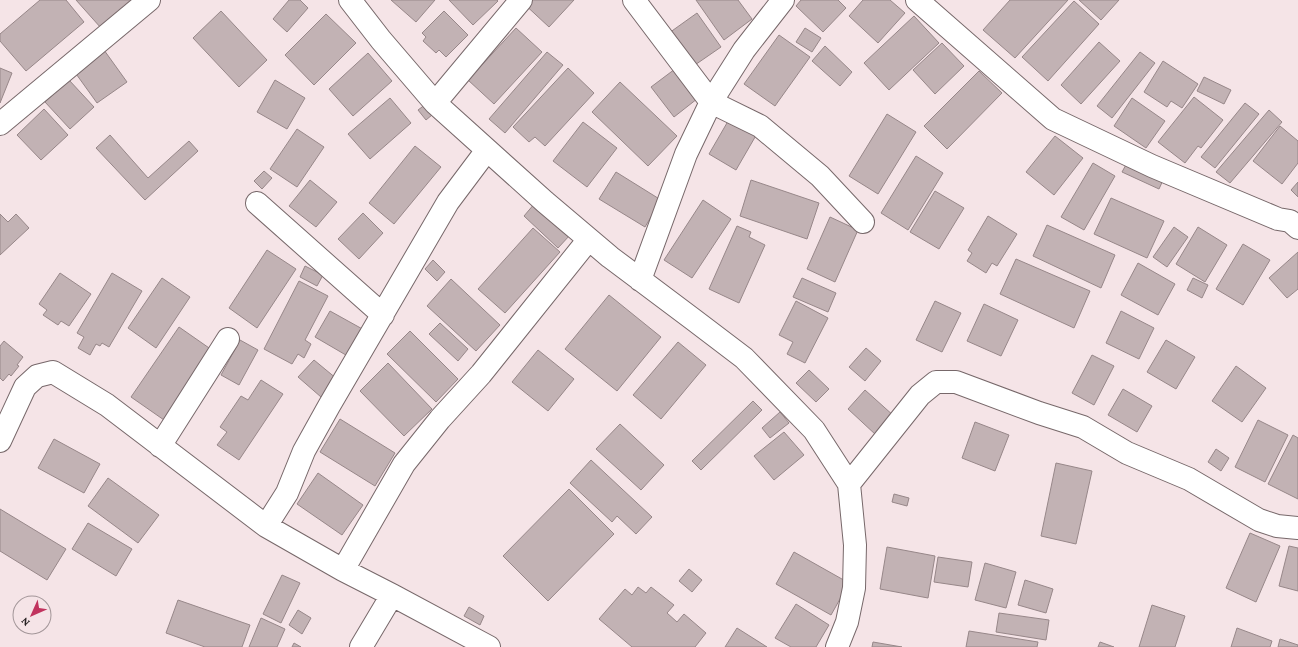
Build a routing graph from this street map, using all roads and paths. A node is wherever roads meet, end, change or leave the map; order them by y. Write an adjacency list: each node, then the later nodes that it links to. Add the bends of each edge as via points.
1 (149, 0): 9 (street)
2 (350, 0): 8 (street)
3 (521, 0): 8 (street)
4 (634, 0): 7 (street)
5 (783, 0): 7 (street, via 744,50)
6 (917, 0): 13 (street, via 1053,119 1152,166 1290,222)
7 (710, 102): 12 (street, via 760,126 820,176); 15 (street, via 686,154)
8 (435, 103): 10 (street)
9 (0, 124)
10 (487, 150): 14 (street); 16 (street, via 448,202)
11 (257, 203): 16 (street)
12 (863, 222)
13 (1298, 228)
14 (589, 239): 15 (street); 23 (street, via 486,368 404,464)
15 (640, 280): 20 (street, via 744,358 814,430)
16 (383, 315): 21 (street, via 304,451 287,492)
17 (228, 339): 19 (street)
18 (0, 441): 19 (street, via 24,387 37,376 53,372 108,405)
19 (160, 446): 21 (street)
20 (849, 484): 22 (street, via 920,395 936,382 956,382 1083,427 1127,453 1189,479 1260,520 1277,526); 27 (street, via 855,545 854,588 847,622)
21 (266, 526): 23 (street)
22 (1298, 528)
23 (343, 570): 24 (street)
24 (392, 595): 25 (street); 26 (street)
25 (361, 647)
26 (489, 647)
27 (837, 647)

